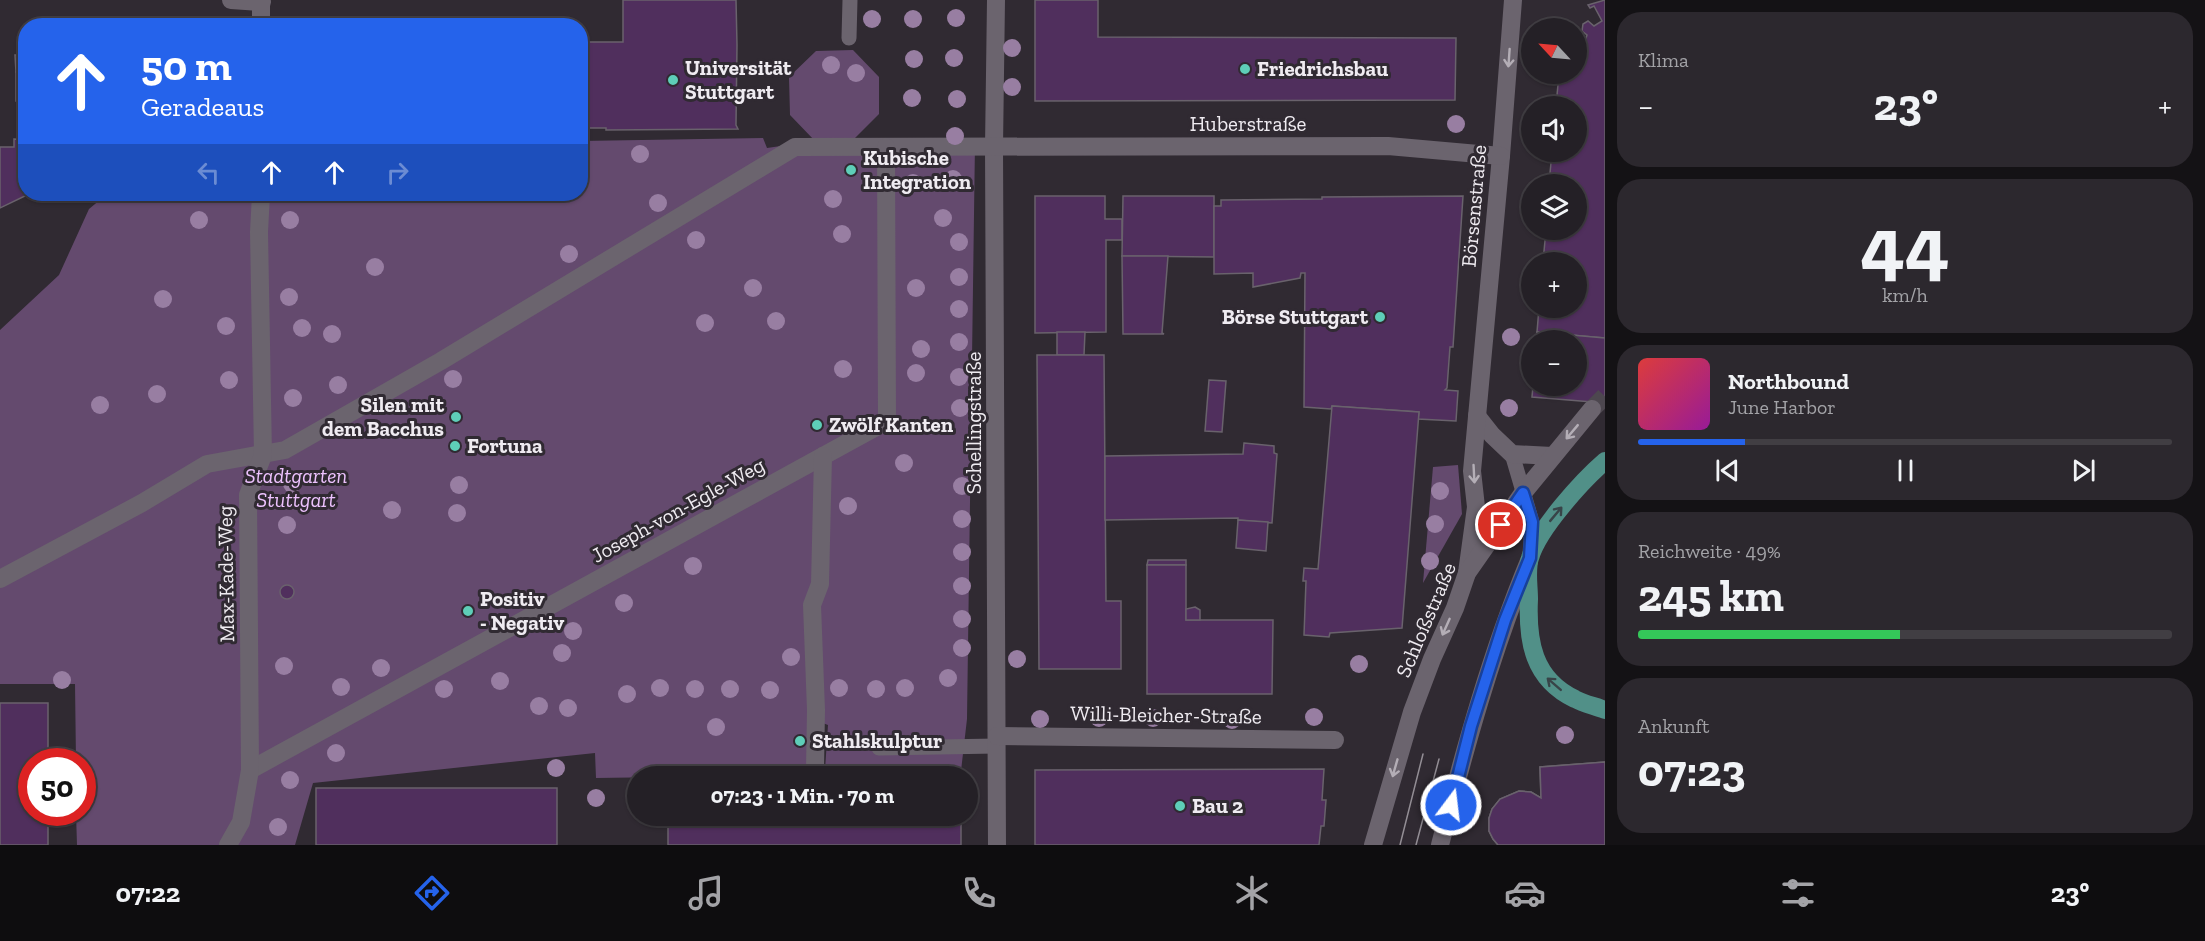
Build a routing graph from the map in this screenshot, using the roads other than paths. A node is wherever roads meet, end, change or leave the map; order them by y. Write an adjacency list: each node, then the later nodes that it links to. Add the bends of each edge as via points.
1 (231, 0): 5 (street)
2 (850, 0): 7 (lane)
3 (996, 0): 9 (street, Schellingstraße)
4 (1513, 0): 10 (street, Börsenstraße, one-way to 10)
5 (262, 1): 6 (street)
6 (261, 18)
7 (849, 38)
8 (886, 147): 9 (street, Huberstraße); 15 (street, Huberstraße, via 795,147 441,361 285,450); 16 (street, Joseph-von-Egle-Weg, via 887,421)
9 (994, 147): 10 (street, Huberstraße, via 1388,146); 25 (street, Schellingstraße)
10 (1502, 156): 13 (street, Börsenstraße)
11 (261, 201): 15 (street, Max-Kade-Weg)
12 (1592, 409): 17 (street, Schloßstraße, one-way to 17)
13 (1477, 416): 14 (street); 21 (street, Börsenstraße, one-way to 21, via 1472,471 1476,507)
14 (1512, 454): 17 (street); 19 (lane)
15 (263, 455): 22 (street, Huberstraße, via 207,464); 28 (street, Max-Kade-Weg, via 248,495)
16 (823, 456): 27 (street, via 820,584 812,605); 28 (street, Joseph-von-Egle-Weg)
17 (1552, 456): 19 (street, Schloßstraße)
18 (1605, 461): 20 (main road, one-way to 18, via 1548,524 1589,474)
19 (1523, 493): 20 (lane, via 1532,522); 21 (street, Schloßstraße)
20 (1530, 558): 23 (main road, one-way to 20, via 1574,699 1550,682 1535,658 1528,622); 32 (street, via 1478,705)
21 (1467, 573): 31 (street, Schloßstraße, one-way to 31, via 1412,711)
22 (0, 579)
23 (1605, 710)
24 (1335, 740): 25 (street, Willi-Bleicher-Straße)
25 (997, 741): 26 (lane); 30 (street, Schellingstraße)
26 (879, 748)
27 (815, 766)
28 (250, 770): 29 (street, Max-Kade-Weg, via 241,822)
29 (228, 845)
30 (998, 845)
31 (1373, 845)
32 (1440, 845)

